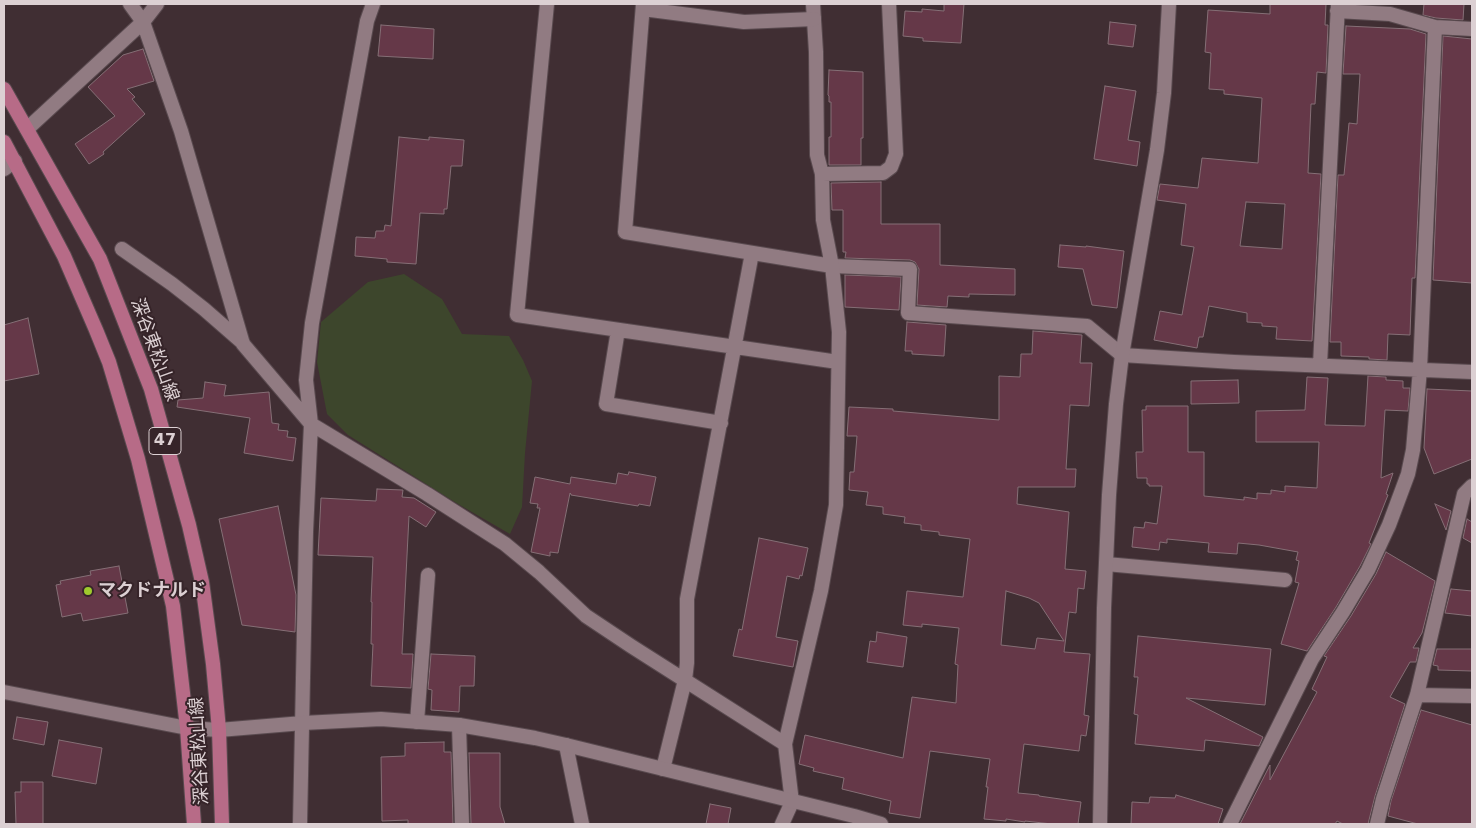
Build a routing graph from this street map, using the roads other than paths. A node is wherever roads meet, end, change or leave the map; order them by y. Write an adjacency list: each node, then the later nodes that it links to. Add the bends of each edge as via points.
1 (130, 4): 11 (street)
2 (157, 4): 11 (street)
3 (372, 4): 31 (street, via 366,21 312,323 306,380)
4 (547, 4): 22 (street, via 517,315)
5 (813, 4): 10 (street)
6 (889, 4): 18 (street, via 896,154 891,167 883,173)
7 (1169, 4): 25 (street, via 1157,150)
8 (643, 6): 10 (street, via 744,22); 20 (street, via 625,232)
9 (1338, 7): 12 (street, via 1390,14); 27 (street)
10 (814, 20): 18 (street, via 817,155)
11 (143, 22): 15 (street); 23 (street, via 181,131)
12 (1435, 28): 13 (street); 28 (street)
13 (1472, 29)
14 (4, 89): 15 (main road, 深谷東松山線 / 47)
15 (28, 129): 44 (main road, 深谷東松山線 / 47, via 100,260 151,389 202,582)
16 (4, 142): 17 (main road, 深谷東松山線 / 47)
17 (9, 165): 43 (main road, 深谷東松山線 / 47, via 64,256 109,362 138,459 173,606)
18 (822, 174): 21 (street, via 823,220)
19 (122, 249): 23 (street, via 204,309)
20 (752, 253): 21 (street); 24 (street)
21 (832, 266): 25 (street, via 910,269 908,312 1088,326); 26 (street, via 839,332)
22 (618, 330): 24 (street); 30 (street, via 606,404)
23 (243, 344): 31 (street)
24 (735, 348): 26 (street); 30 (street)
25 (1122, 356): 27 (street); 33 (street)
26 (838, 362): 45 (street, via 836,505 821,591)
27 (1320, 364): 28 (street)
28 (1420, 369): 29 (street); 57 (street, via 1413,450 1408,474 1389,525 1368,570 1312,659)
29 (1472, 372)
30 (720, 423): 36 (street, via 687,599)
31 (311, 424): 36 (street, via 505,544 586,616); 41 (street)
32 (1472, 486): 38 (street, via 1464,494)
33 (1106, 564): 35 (street); 56 (street)
34 (428, 576): 40 (street)
35 (1285, 580)
36 (685, 680): 45 (street); 47 (street)
37 (4, 692): 43 (street)
38 (1417, 695): 39 (street); 58 (street)
39 (1472, 696)
40 (417, 722): 41 (street, via 381,719); 42 (street)
41 (303, 723): 44 (street); 51 (street)
42 (459, 725): 46 (street); 52 (street)
43 (187, 728): 44 (street); 49 (main road, 深谷東松山線 / 47)
44 (219, 730): 50 (main road, 深谷東松山線 / 47)
45 (785, 744): 48 (street)
46 (566, 745): 47 (street); 53 (street)
47 (663, 769): 48 (street)
48 (792, 802): 54 (street); 55 (street)
49 (194, 824)
50 (222, 824)
51 (300, 824)
52 (462, 824)
53 (582, 824)
54 (782, 824)
55 (880, 824)
56 (1100, 824)
57 (1230, 824)
58 (1377, 824)

